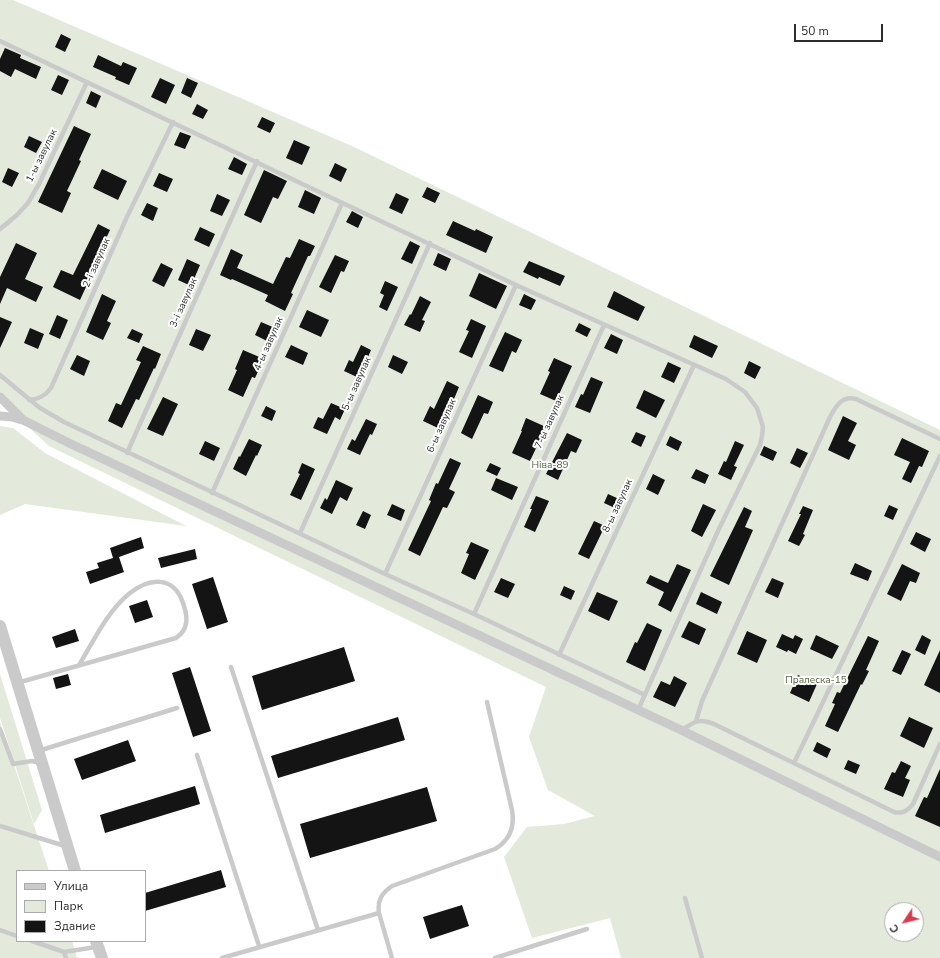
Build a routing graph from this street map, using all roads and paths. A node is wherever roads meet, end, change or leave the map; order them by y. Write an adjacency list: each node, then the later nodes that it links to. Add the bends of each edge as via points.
1 (0, 41): 2 (lane)
2 (87, 82): 3 (lane); 6 (lane, 1-ы завулак, via 36,191 28,204)
3 (173, 122): 4 (lane); 13 (lane, 2-і завулак, via 126,219 51,388 38,399)
4 (257, 161): 5 (lane); 17 (lane, 3-і завулак)
5 (342, 203): 7 (lane); 19 (lane, 4-ы завулак)
6 (0, 228)
7 (430, 243): 8 (lane); 20 (lane, 5-ы завулак)
8 (516, 285): 9 (lane); 21 (lane, 6-ы завулак)
9 (604, 325): 10 (lane); 22 (lane, 7-ы завулак)
10 (694, 365): 24 (lane, 8-ы завулак); 28 (lane, via 745,392 761,417 762,436)
11 (0, 375): 13 (lane)
12 (0, 397): 15 (street)
13 (29, 400): 17 (lane, via 51,415)
14 (0, 416): 15 (street)
15 (24, 420): 31 (street)
16 (940, 439): 32 (lane, via 856,399 843,400 837,406 826,425)
17 (127, 453): 19 (lane)
18 (940, 456): 38 (lane)
19 (212, 492): 20 (lane)
20 (300, 533): 21 (lane)
21 (385, 574): 22 (lane)
22 (474, 614): 24 (lane)
23 (0, 626): 27 (street)
24 (559, 655): 28 (lane)
25 (79, 665): 25 (lane, via 170,640 180,634 184,630 187,617 176,589 159,581 133,590 115,608); 27 (lane)
26 (231, 666): 47 (lane)
27 (17, 683): 37 (street)
28 (645, 695): 31 (lane)
29 (487, 702): 44 (lane, via 512,810 514,826 511,833 507,840 495,849 392,886 380,897)
30 (177, 708): 37 (lane)
31 (638, 710): 34 (street)
32 (696, 720): 34 (lane); 38 (lane, via 714,724)
33 (0, 729): 37 (lane, via 13,764)
34 (681, 730): 41 (street)
35 (940, 744): 38 (lane, via 913,804 905,812 900,813)
36 (197, 755): 50 (lane)
37 (40, 757): 40 (street)
38 (794, 763)
39 (0, 826): 40 (lane)
40 (68, 847): 42 (street)
41 (940, 857)
42 (75, 870)
43 (685, 898): 57 (lane)
44 (379, 913): 47 (lane); 55 (lane)
45 (587, 929): 56 (lane)
46 (0, 930): 48 (lane)
47 (318, 930): 50 (lane)
48 (16, 936)
49 (35, 942): 52 (lane)
50 (259, 946): 54 (lane)
51 (99, 949): 52 (lane)
52 (64, 952): 53 (lane)
53 (66, 958)
54 (222, 958)
55 (392, 958)
56 (495, 958)
57 (702, 958)

